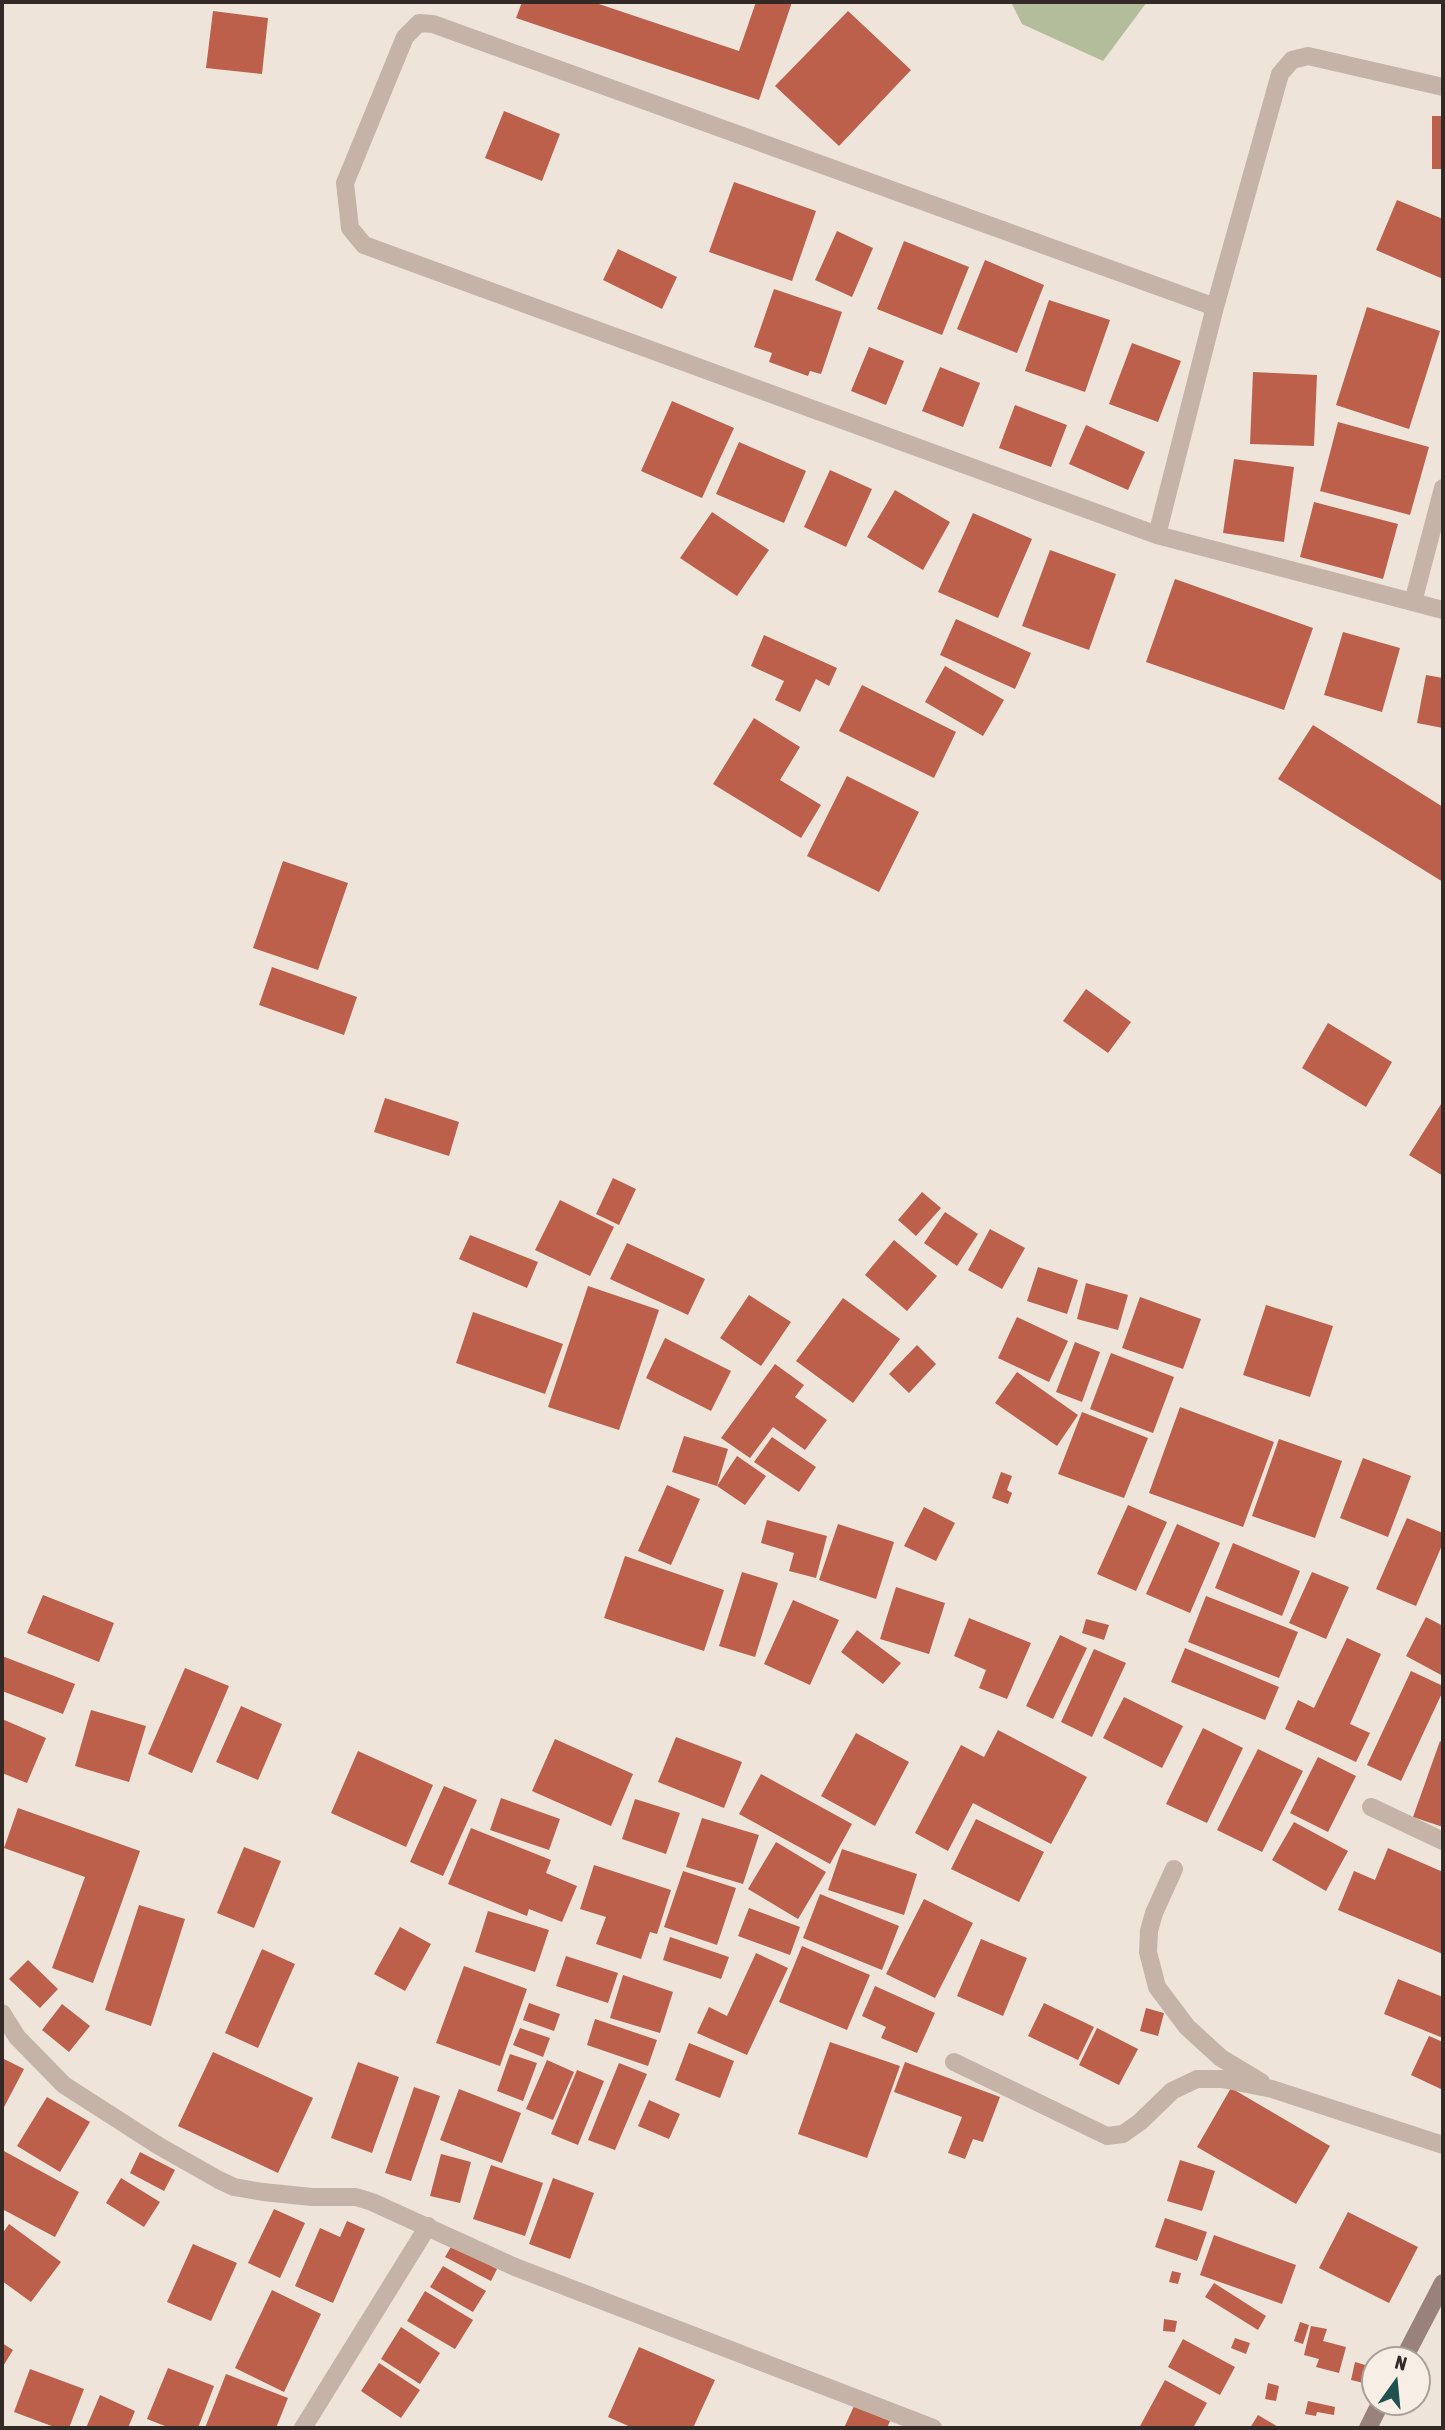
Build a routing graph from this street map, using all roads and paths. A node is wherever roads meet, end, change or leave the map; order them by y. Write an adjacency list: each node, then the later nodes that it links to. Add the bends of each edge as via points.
1 (1443, 88): 2 (street, via 1308,55 1292,61 1280,74)
2 (1215, 307): 4 (street); 4 (street, via 433,24 419,23 405,37 345,183 350,228 364,246)
3 (1443, 488): 5 (street)
4 (1157, 535): 5 (street)
5 (1413, 602): 6 (street)
6 (1443, 610)
7 (1371, 1807): 8 (street)
8 (1443, 1841)
9 (1174, 1869): 12 (street, via 1149,1931 1148,1952 1157,1987 1186,2027 1221,2058)
10 (2, 2013): 14 (street, via 17,2036 64,2085 219,2180 263,2192 356,2197)
11 (954, 2062): 12 (street, via 1107,2136 1122,2134 1172,2091 1197,2078)
12 (1272, 2089): 13 (street)
13 (1443, 2145)
14 (428, 2227): 17 (street); 18 (street, via 515,2267)
15 (1443, 2283): 16 (main road)
16 (1410, 2346)
17 (303, 2428)
18 (933, 2428)

